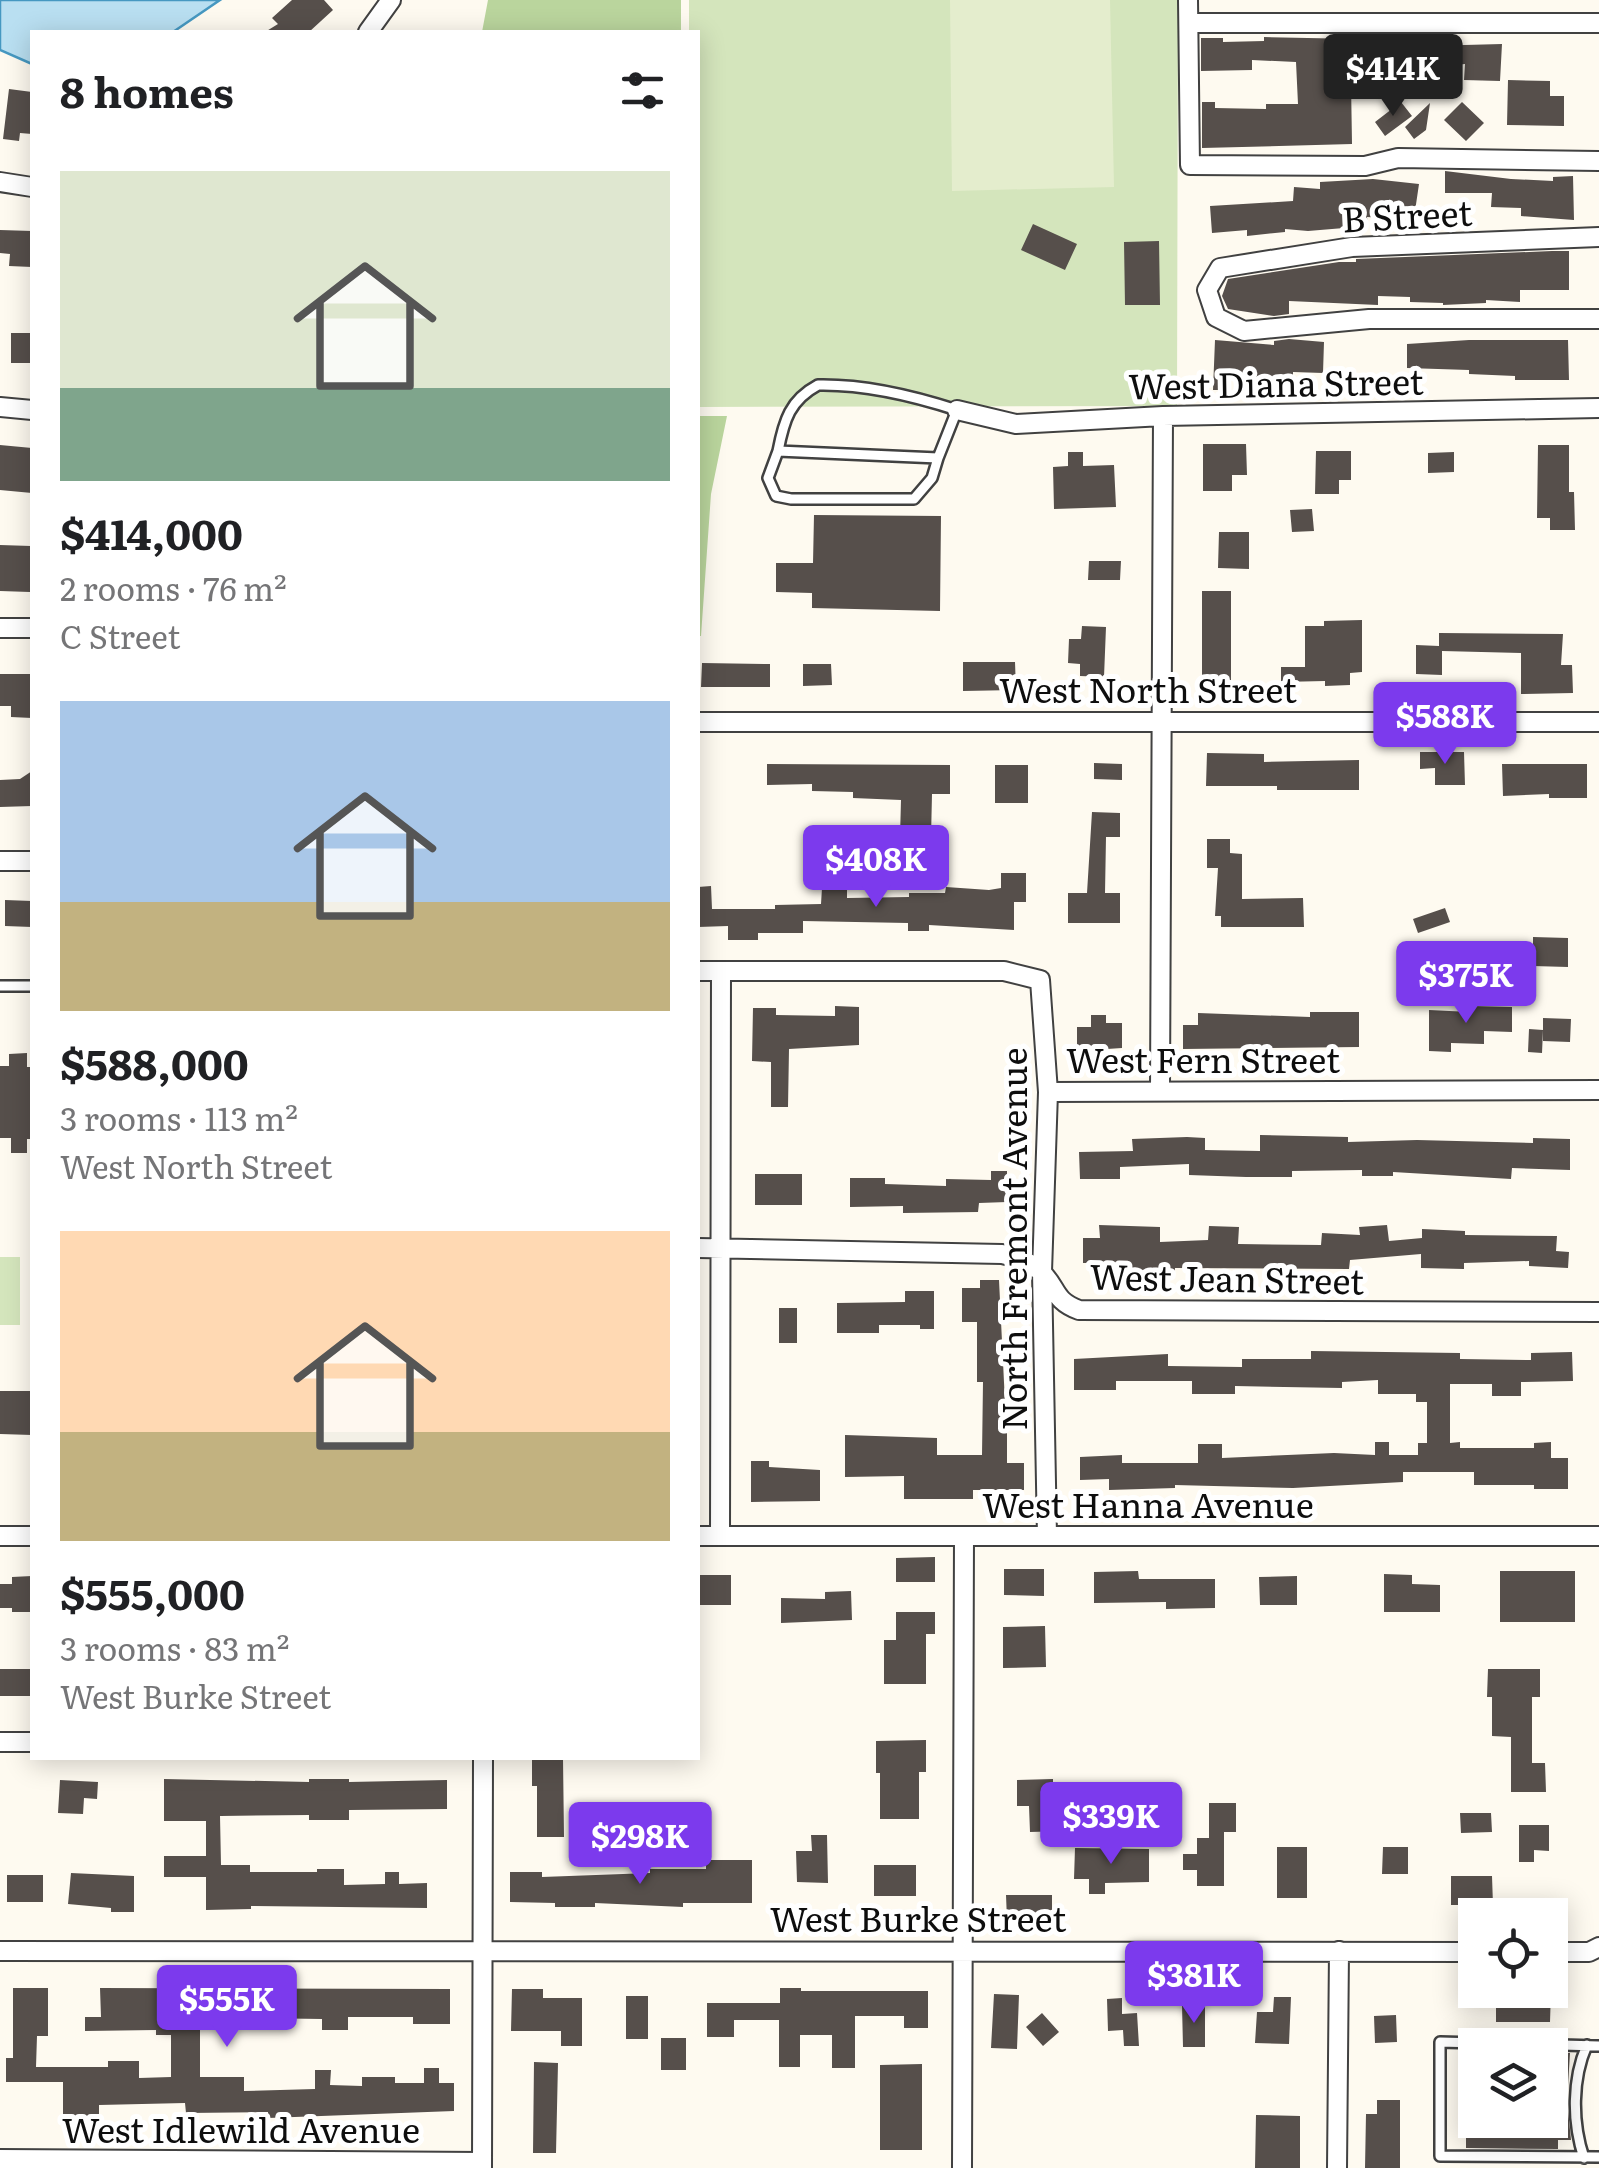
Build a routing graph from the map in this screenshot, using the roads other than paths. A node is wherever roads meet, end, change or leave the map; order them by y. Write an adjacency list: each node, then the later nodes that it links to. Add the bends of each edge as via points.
1 (390, 0): 5 (street)
2 (1188, 0): 3 (street)
3 (1189, 24): 4 (street); 6 (street, via 1190,165)
4 (1599, 24)
5 (369, 30)
6 (1599, 161)
7 (0, 182): 8 (street)
8 (30, 187)
9 (1599, 237): 10 (street, B Street, via 1352,247 1220,268 1207,290 1216,317 1244,331 1369,320)
10 (1599, 319)
11 (0, 407): 13 (street)
12 (1599, 408): 15 (street, West Diana Street)
13 (30, 410)
14 (957, 410): 15 (street, West Diana Street, via 1016,424); 16 (lane, via 922,398 818,385 790,407); 17 (lane)
15 (1163, 416): 20 (street)
16 (778, 451): 17 (lane); 17 (lane, via 768,478 776,496 791,500 914,498 932,478)
17 (938, 458)
18 (0, 628): 19 (street)
19 (30, 628)
20 (1161, 720): 21 (street, West North Street); 22 (street, West North Street); 29 (street)
21 (700, 722)
22 (1599, 722)
23 (0, 861): 24 (street)
24 (30, 861)
25 (700, 971): 26 (street)
26 (721, 971): 31 (street, North Fremont Avenue, via 1004,971 1040,980); 33 (street)
27 (0, 986): 28 (lane)
28 (30, 986)
29 (1160, 1090): 30 (street, West Fern Street); 31 (street, West Fern Street)
30 (1599, 1090)
31 (1048, 1092): 34 (street, North Fremont Avenue)
32 (700, 1248): 33 (street, West Jean Street)
33 (722, 1248): 34 (street, West Jean Street, via 1002,1254); 39 (street)
34 (1042, 1272): 35 (street, West Jean Street, via 1061,1303 1079,1310); 41 (street, North Fremont Avenue)
35 (1599, 1312)
36 (0, 1536): 37 (street)
37 (30, 1536)
38 (700, 1536): 39 (street, West Hanna Avenue)
39 (720, 1536): 40 (street, West Hanna Avenue)
40 (964, 1536): 41 (street, West Hanna Avenue); 48 (street)
41 (1047, 1536): 42 (street, West Hanna Avenue)
42 (1599, 1536)
43 (0, 1742): 44 (street)
44 (30, 1742)
45 (483, 1760): 47 (street)
46 (1599, 1947): 52 (street)
47 (482, 1950): 48 (street, West Burke Street); 50 (street, West Burke Street); 58 (street)
48 (963, 1950): 49 (street, West Burke Street); 59 (street)
49 (1339, 1950): 51 (street, West Burke Street); 60 (street)
50 (0, 1951)
51 (1458, 1952)
52 (1568, 1952)
53 (1587, 2045): 54 (lane); 56 (lane, via 1576,2076); 56 (lane, via 1440,2042 1440,2156)
54 (1599, 2046)
55 (1599, 2157): 56 (lane)
56 (1584, 2158)
57 (0, 2159): 58 (street, West Idlewild Avenue)
58 (482, 2165)
59 (962, 2168)
60 (1337, 2168)

